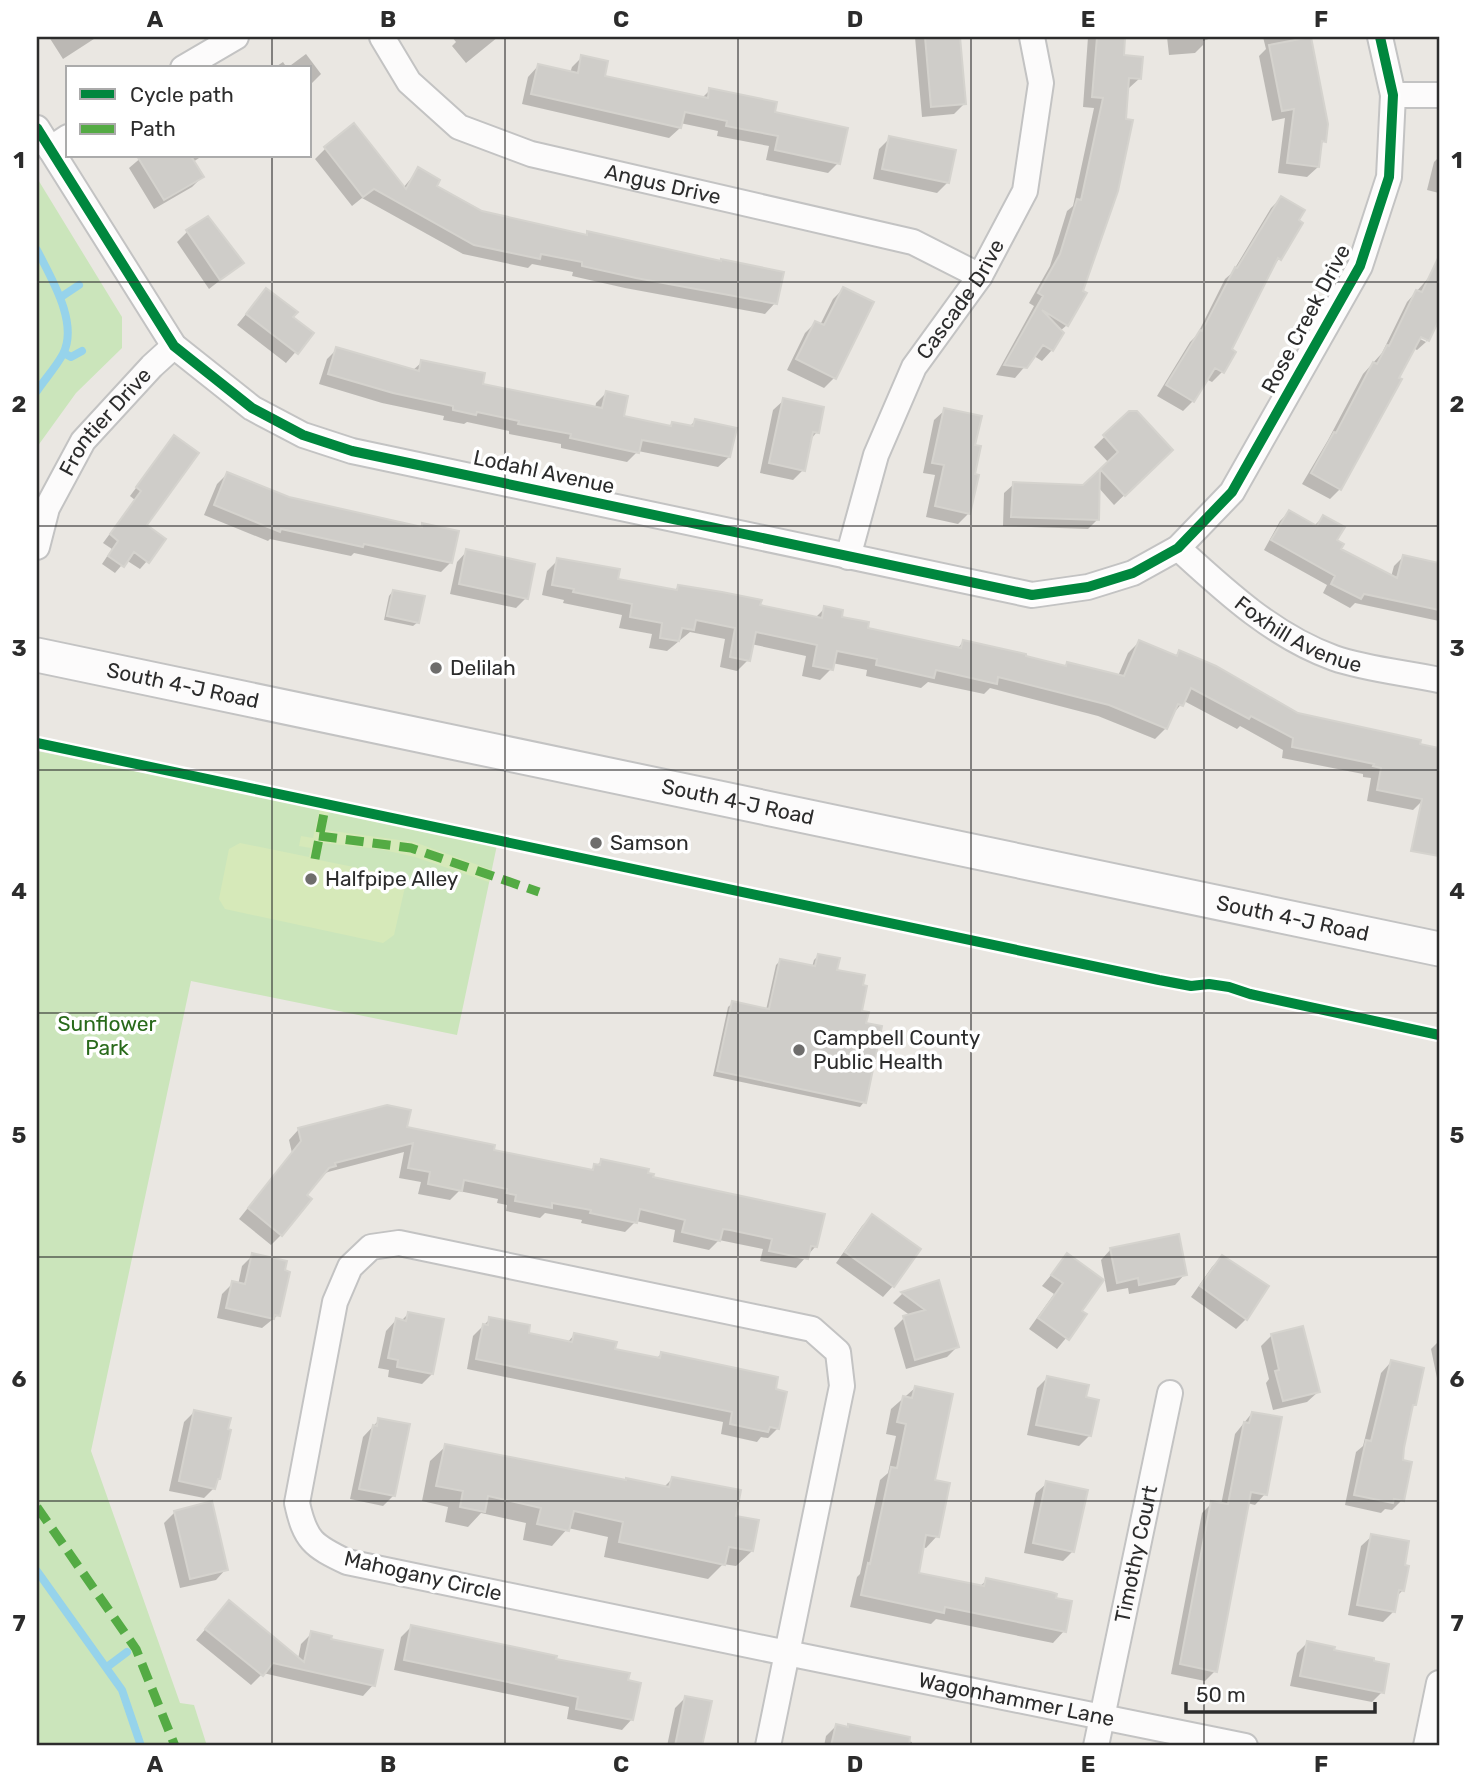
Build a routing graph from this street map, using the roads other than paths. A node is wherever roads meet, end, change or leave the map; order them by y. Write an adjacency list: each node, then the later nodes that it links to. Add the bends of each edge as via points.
1 (236, 37): 5 (street)
2 (382, 37): 11 (street, Angus Drive, via 409,82 459,127 531,154 914,242)
3 (1032, 37): 11 (street, Cascade Drive, via 1041,83 1025,191)
4 (1380, 37): 6 (street, Rose Creek Drive)
5 (186, 66)
6 (1392, 95): 7 (street); 14 (street, Rose Creek Drive, via 1389,177 1360,266 1231,492)
7 (1439, 95)
8 (37, 128): 9 (street, Lodahl Avenue)
9 (59, 143)
10 (67, 158): 12 (street, Lodahl Avenue)
11 (980, 276): 15 (street, Cascade Drive, via 914,367 876,455)
12 (174, 346): 13 (street, Frontier Drive, via 83,441 47,508); 15 (street, Lodahl Avenue, via 252,408 303,435 352,452)
13 (37, 547)
14 (1178, 548): 15 (street, Lodahl Avenue, via 1133,573 1088,587 1032,596); 17 (street, Foxhill Avenue, via 1228,595 1296,642 1337,659)
15 (848, 557)
16 (37, 656): 18 (main road, South 4-J Road)
17 (1439, 680)
18 (1439, 948)
19 (1170, 1393): 22 (street, Timothy Court)
20 (787, 1653): 20 (street, Mahogany Circle, via 347,1562 321,1550 302,1530 297,1503 335,1302 350,1267 371,1247 399,1243 812,1329 838,1352 842,1385); 22 (street, Wagonhammer Lane); 23 (street, Mahogany Circle)
21 (1439, 1683): 26 (street)
22 (1102, 1716): 24 (street, Timothy Court); 25 (street, Wagonhammer Lane)
23 (768, 1746)
24 (1096, 1746)
25 (1245, 1746)
26 (1426, 1746)

